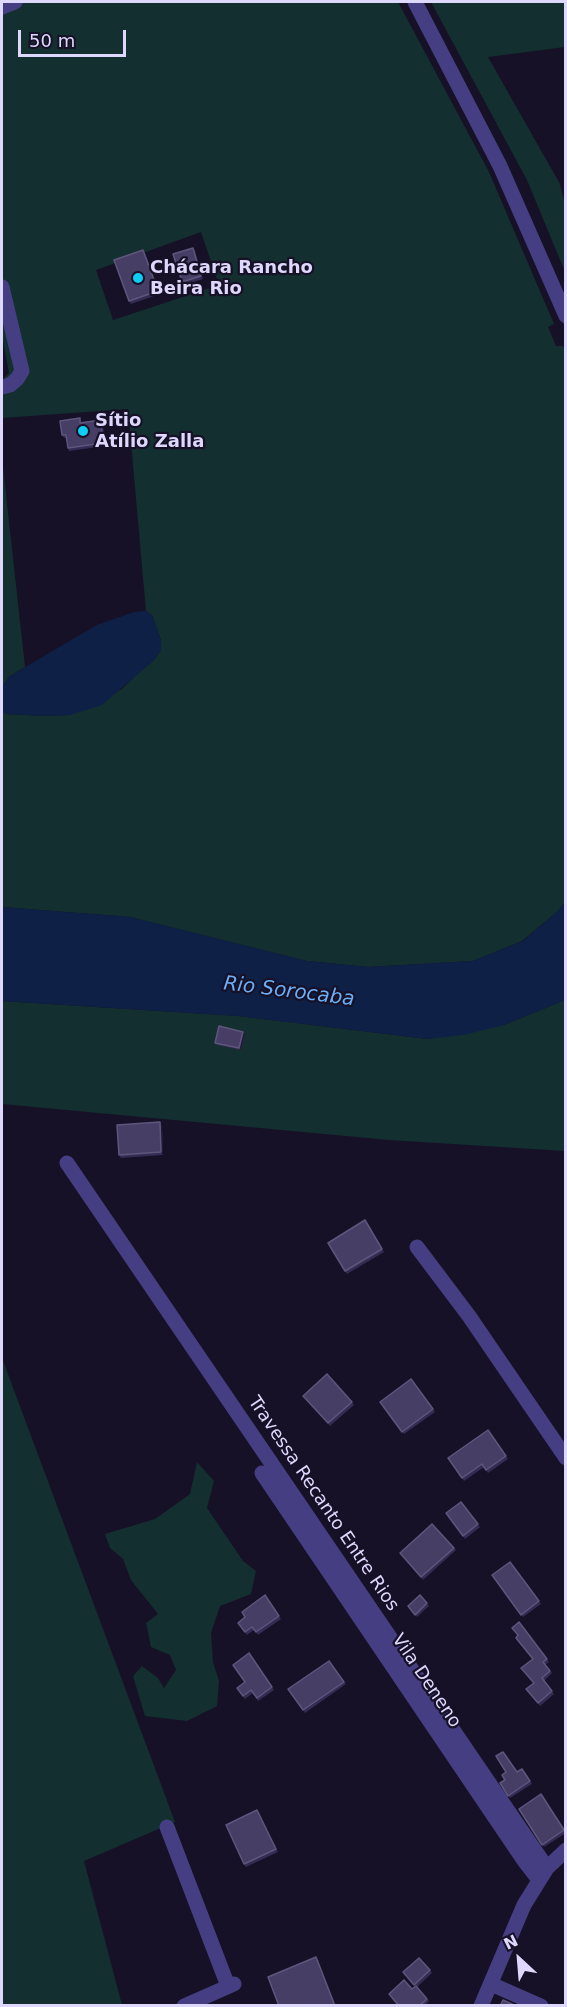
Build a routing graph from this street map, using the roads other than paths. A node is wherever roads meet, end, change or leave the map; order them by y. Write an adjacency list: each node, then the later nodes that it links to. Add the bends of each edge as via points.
1 (15, 2): 3 (street)
2 (415, 2): 5 (street, via 500,166)
3 (2, 7)
4 (2, 287): 6 (street, via 22,371 17,380)
5 (566, 316)
6 (2, 387)
7 (67, 1163): 13 (street, Travessa Recanto Entre Rios)
8 (417, 1247): 9 (street)
9 (566, 1458)
10 (262, 1473): 13 (street, Vila Deneno, via 525,1862)
11 (167, 1827): 15 (street, via 231,1985)
12 (566, 1850): 13 (street)
13 (543, 1874): 14 (street, via 524,1905)
14 (490, 1984): 16 (street); 17 (street)
15 (184, 2006)
16 (481, 2006)
17 (542, 2006)

